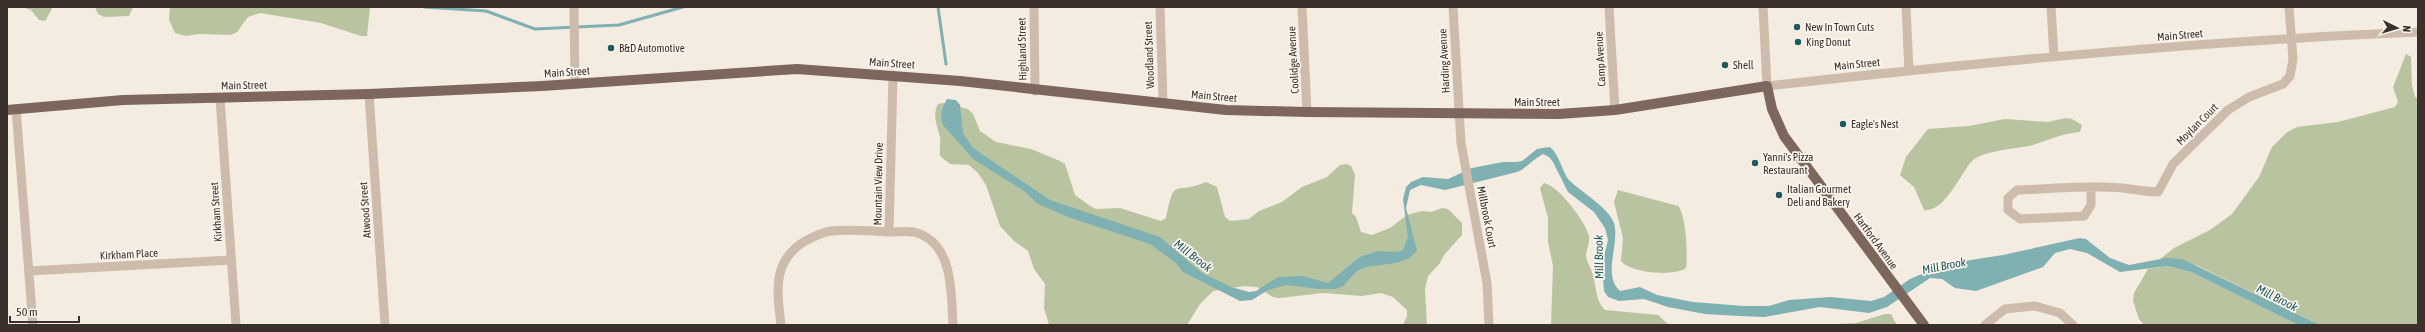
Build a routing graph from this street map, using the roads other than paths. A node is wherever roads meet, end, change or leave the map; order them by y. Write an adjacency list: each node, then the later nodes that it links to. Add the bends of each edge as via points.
1 (1034, 7): 18 (street, Highland Street)
2 (1160, 7): 21 (street, Woodland Street)
3 (1302, 7): 24 (street, Coolidge Avenue)
4 (1453, 7): 25 (street, Harding Avenue)
5 (1609, 7): 23 (street, Camp Avenue)
6 (1763, 7): 17 (street)
7 (1906, 7): 14 (street)
8 (2051, 7): 13 (street)
9 (2289, 7): 12 (street)
10 (574, 9): 16 (street)
11 (2418, 32): 12 (street, Main Street)
12 (2291, 37): 13 (street, Main Street); 26 (street, Moylan Court, via 2293,59 2290,76 2283,84 2249,97 2228,110 2173,164 2158,192)
13 (2054, 58): 14 (street, Main Street)
14 (1909, 71): 17 (street, Main Street)
15 (893, 75): 16 (main road, Main Street, via 797,69); 18 (main road, Main Street); 27 (street, Mountain View Drive)
16 (575, 84): 19 (main road, Main Street)
17 (1767, 86): 23 (main road, Main Street); 36 (main road, Hartford Avenue, via 1772,110 1784,136)
18 (1035, 91): 21 (main road, Main Street)
19 (369, 94): 20 (main road, Main Street); 32 (street, Atwood Street)
20 (220, 98): 22 (main road, Main Street, via 123,100); 28 (street, Kirkham Street)
21 (1163, 102): 24 (main road, Main Street, via 1226,110)
22 (12, 110): 29 (street)
23 (1615, 110): 25 (main road, Main Street, via 1559,114)
24 (1307, 112): 25 (main road, Main Street)
25 (1458, 113): 35 (street, Millbrook Court, via 1465,166 1487,283)
26 (2091, 188): 26 (street, Moylan Court, via 2017,190 2008,198 2008,210 2020,219 2084,216 2091,204)
27 (889, 232): 33 (street, via 830,231 813,236 795,247 783,262 779,281); 34 (street, Mountain View Drive, via 914,232 929,240 946,260)
28 (231, 260): 29 (street, Kirkham Place); 31 (street, Kirkham Street)
29 (29, 271): 30 (street)
30 (33, 325)
31 (236, 325)
32 (385, 325)
33 (781, 325)
34 (953, 325)
35 (1489, 325)
36 (1924, 325)
37 (1985, 325): 38 (street, via 2005,309 2035,306 2060,313)
38 (2073, 325)

